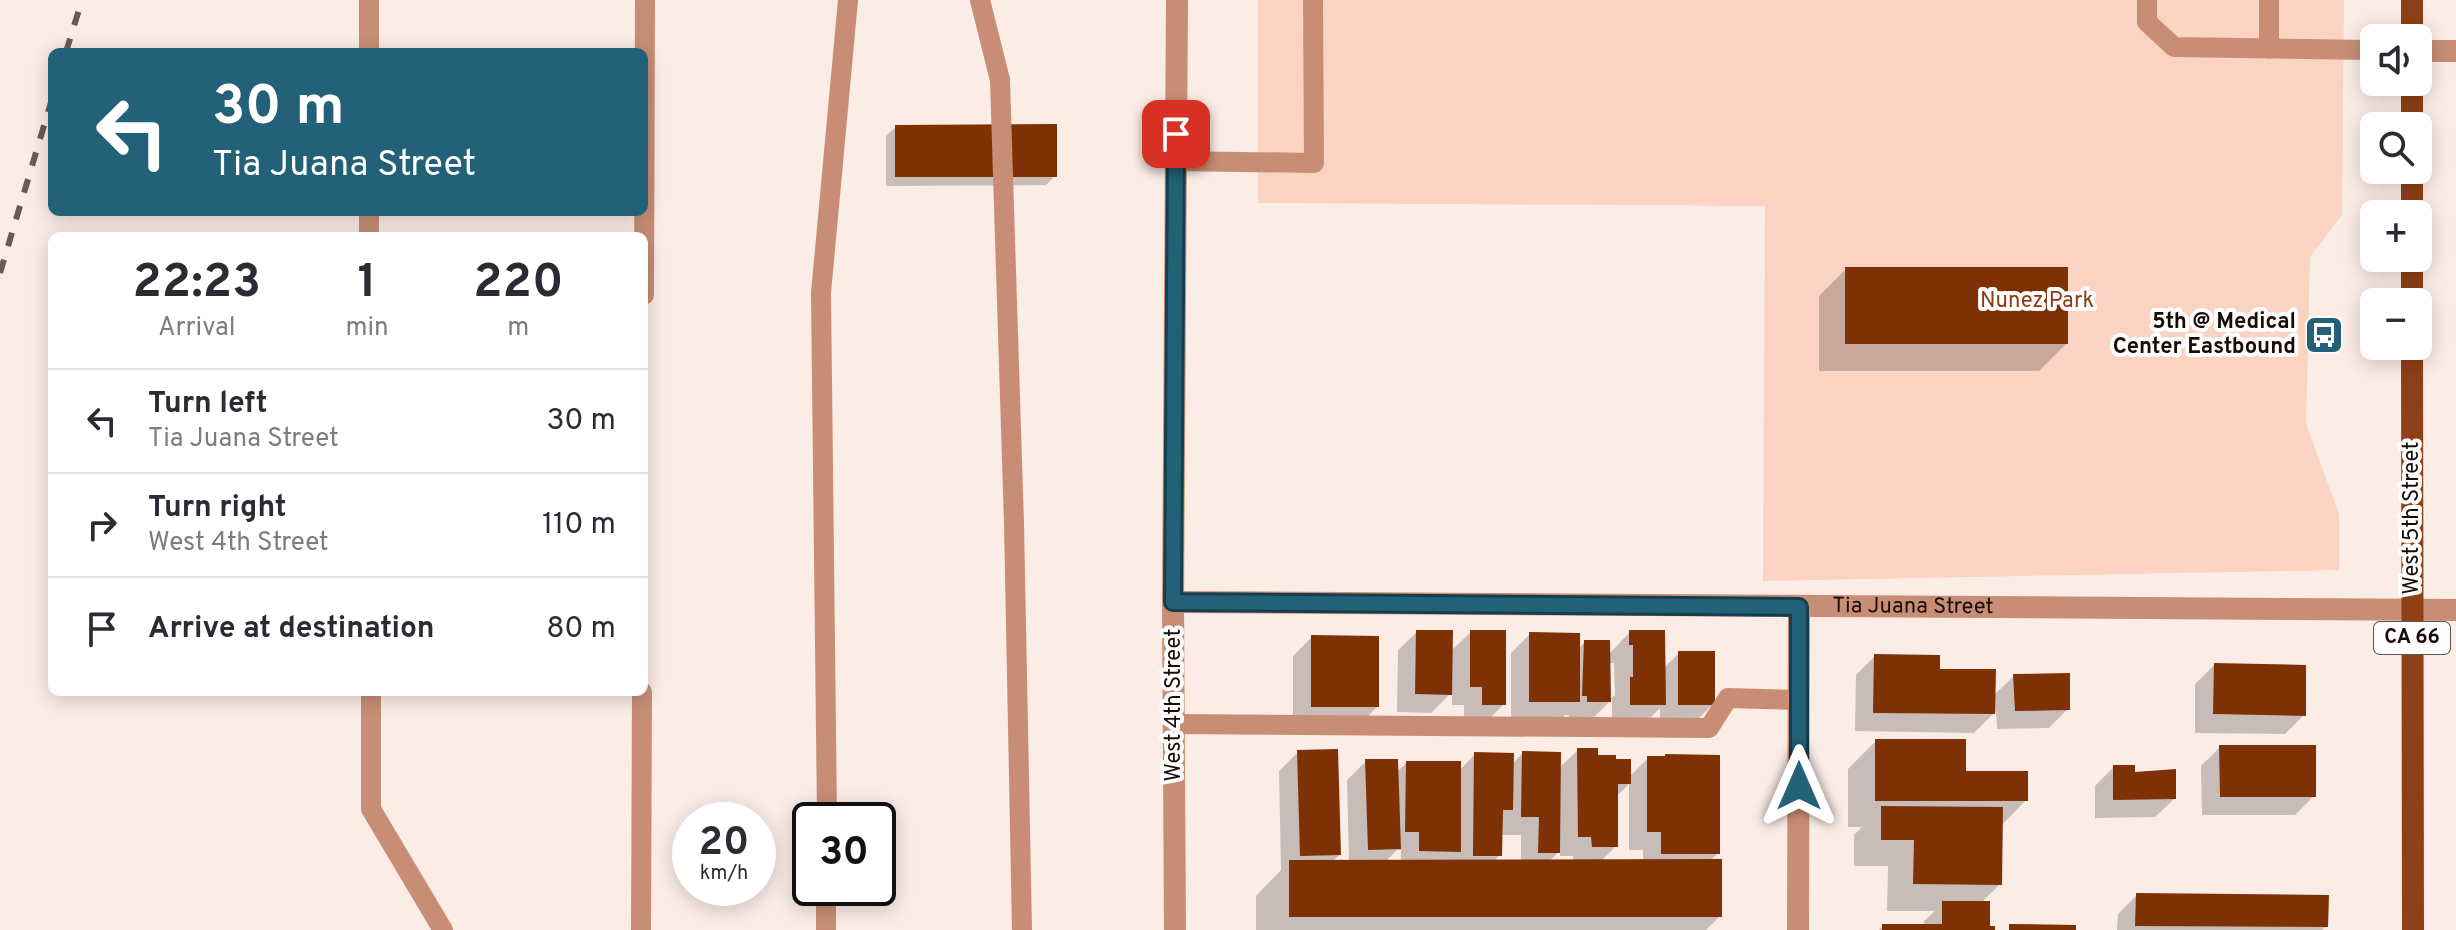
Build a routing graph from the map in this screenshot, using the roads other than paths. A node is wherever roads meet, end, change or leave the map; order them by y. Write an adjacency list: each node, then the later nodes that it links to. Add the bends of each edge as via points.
1 (369, 0): 11 (lane)
2 (645, 0): 12 (lane)
3 (848, 0): 27 (lane, via 821,293)
4 (980, 0): 32 (lane, via 1000,80)
5 (1177, 0): 17 (street, West 4th Street)
6 (1313, 0): 17 (lane, via 1314,163)
7 (2147, 0): 13 (lane, via 2147,22 2174,47)
8 (2269, 0): 13 (lane)
9 (2412, 0): 10 (main road)
10 (2412, 24)
11 (369, 48)
12 (645, 48)
13 (2269, 49): 14 (lane)
14 (2360, 50)
15 (2432, 51): 16 (street)
16 (2456, 51)
17 (1176, 161): 19 (street, West 4th Street)
18 (2412, 360): 21 (main road, West 5th Street / CA 66)
19 (1173, 602): 20 (street, Tia Juana Street); 26 (street, West 4th Street)
20 (1799, 607): 21 (street, Tia Juana Street); 25 (street)
21 (2412, 609): 22 (street, Tia Juana Street); 35 (main road, West 5th Street / CA 66)
22 (2456, 610)
23 (371, 696): 29 (lane, via 371,809)
24 (642, 696): 30 (lane)
25 (1799, 700): 26 (lane, via 1728,698 1709,728); 34 (street)
26 (1174, 724): 33 (street, West 4th Street)
27 (827, 802)
28 (826, 906): 31 (lane)
29 (443, 930)
30 (641, 930)
31 (826, 930)
32 (1022, 930)
33 (1175, 930)
34 (1798, 930)
35 (2413, 930)

